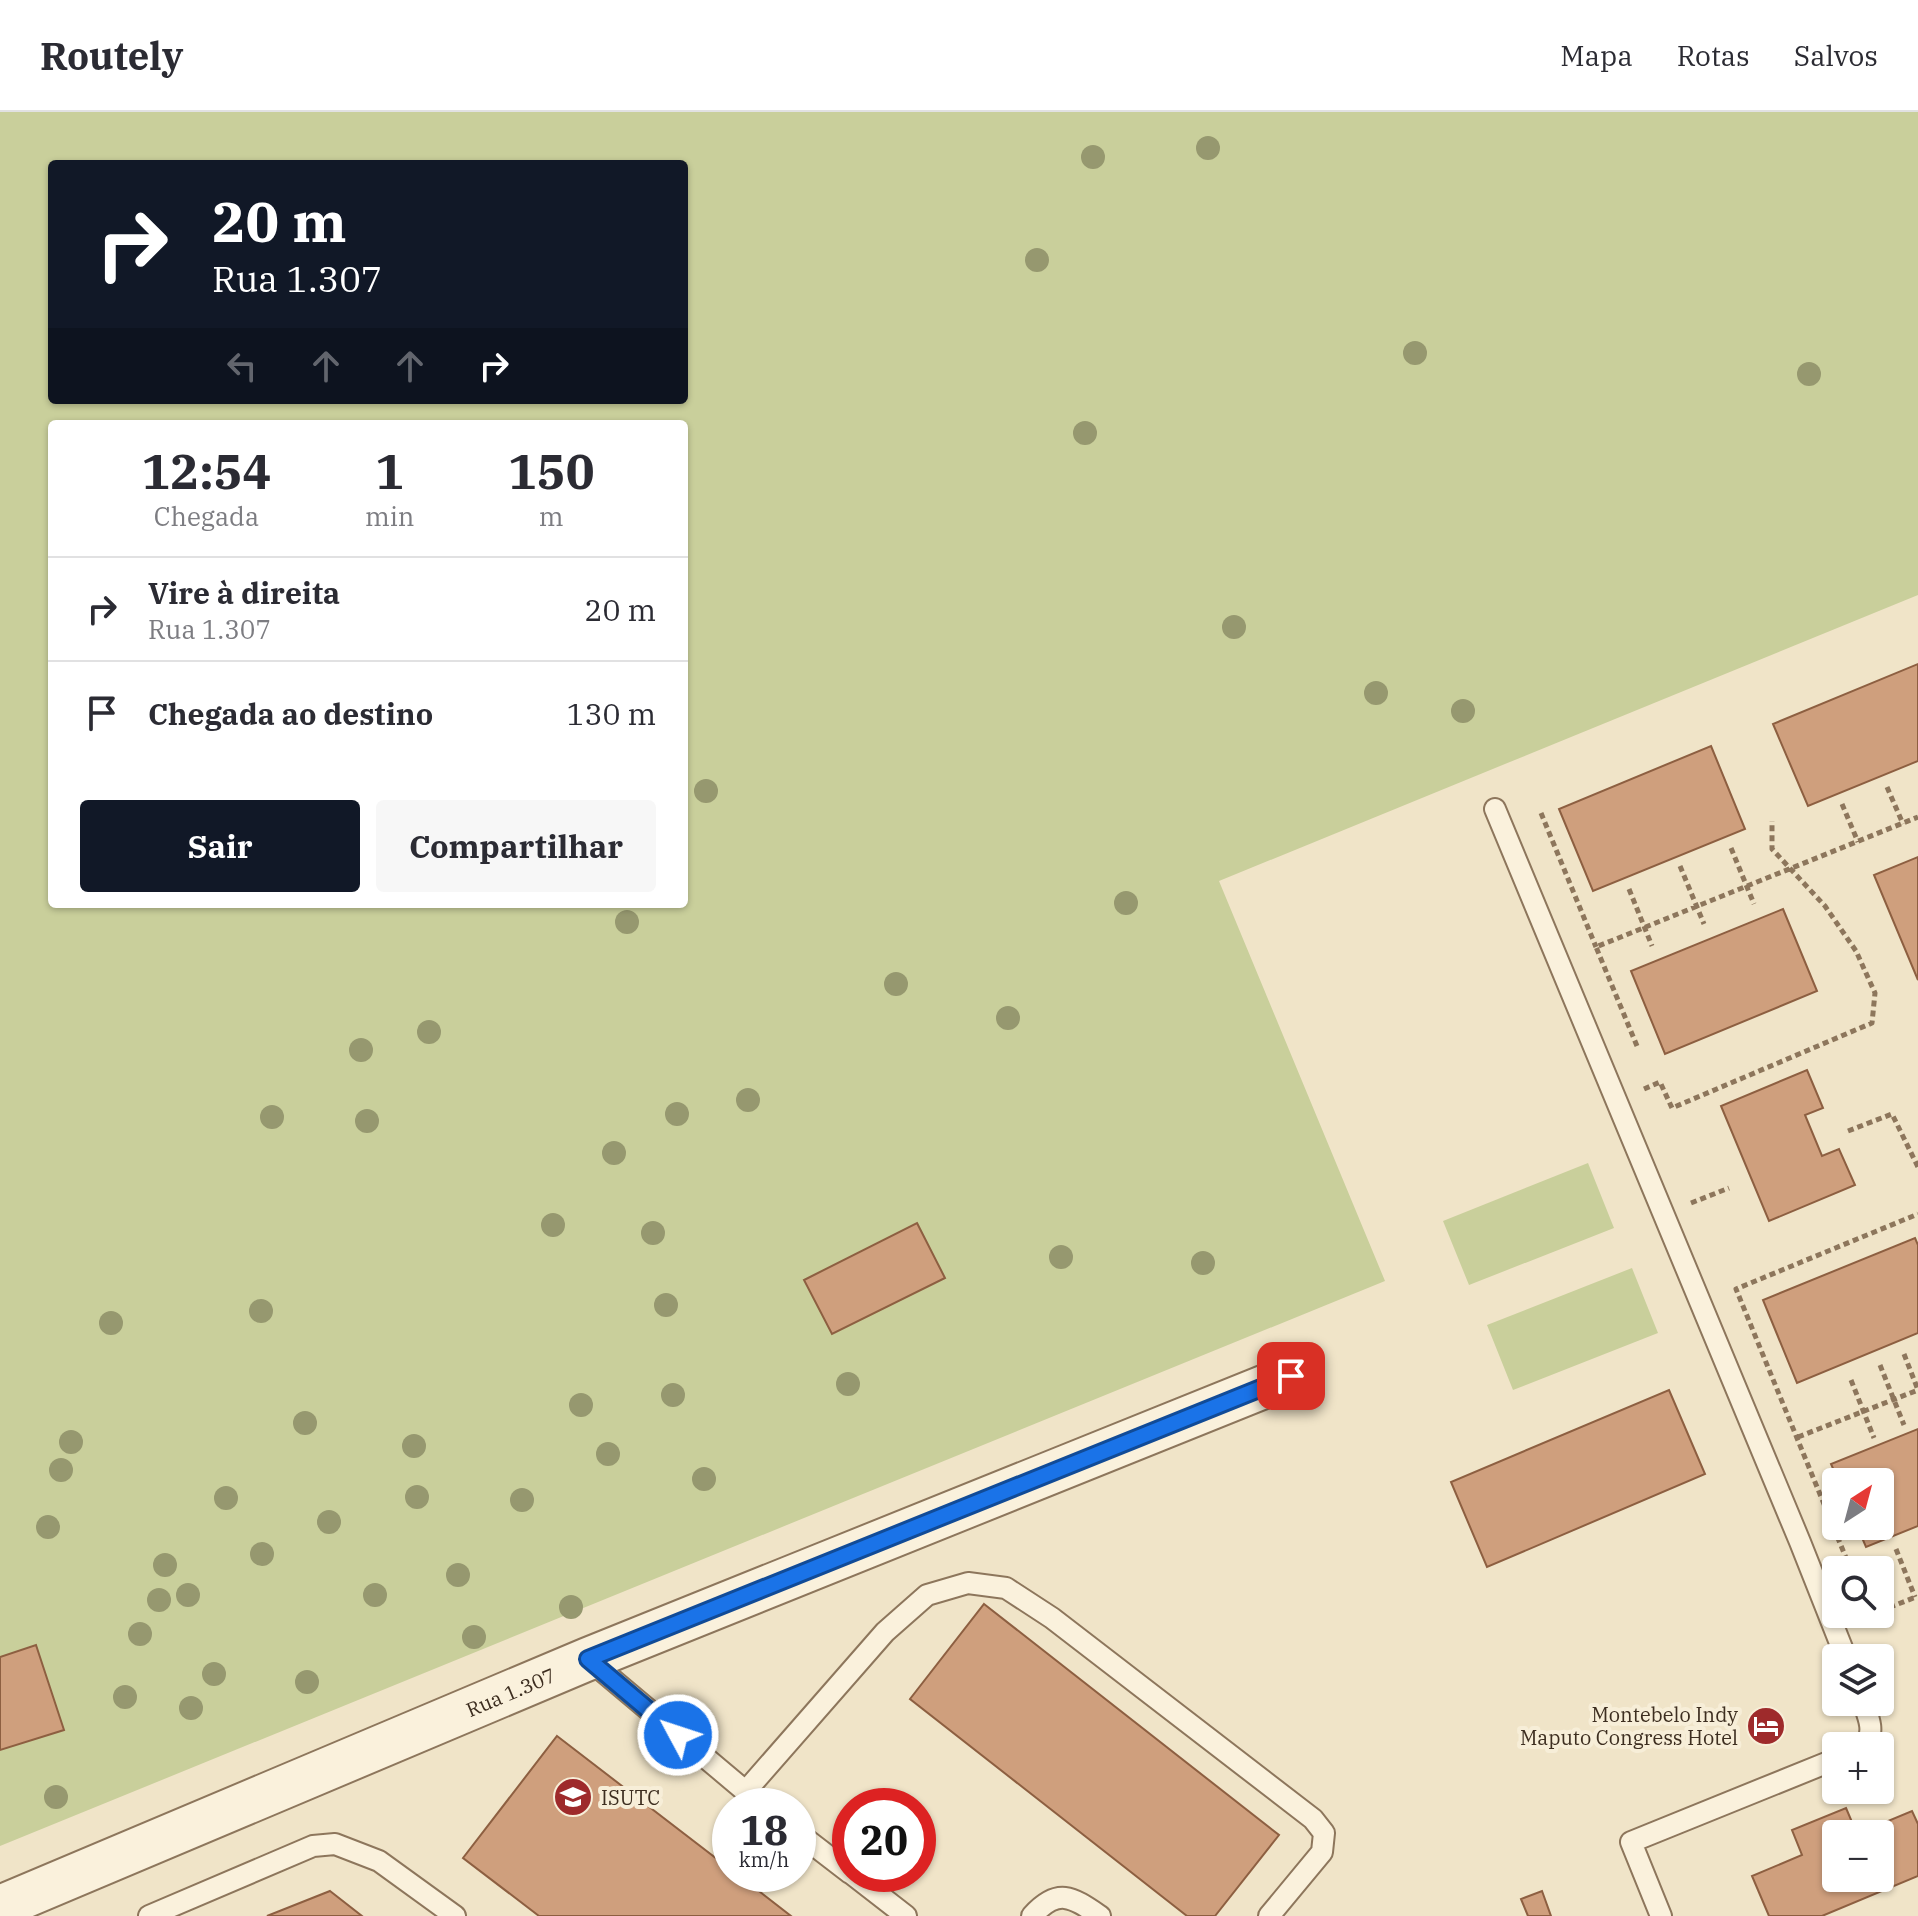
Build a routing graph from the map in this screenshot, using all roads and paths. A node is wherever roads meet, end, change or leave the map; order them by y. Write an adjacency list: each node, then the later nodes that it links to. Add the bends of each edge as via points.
1 (1887, 787): 7 (path)
2 (1842, 804): 8 (path)
3 (1495, 809): 21 (lane)
4 (1541, 813): 19 (path)
5 (1918, 817): 7 (path)
6 (1772, 821): 11 (path, via 1772,849)
7 (1903, 824): 8 (path)
8 (1858, 842): 11 (path)
9 (1731, 848): 12 (path)
10 (1680, 866): 15 (path)
11 (1789, 870): 12 (path); 21 (path, via 1825,906 1856,951 1875,993 1872,1023 1672,1108 1660,1082)
12 (1747, 887): 14 (path); 15 (path)
13 (1629, 889): 17 (path)
14 (1754, 904)
15 (1697, 907): 16 (path); 17 (path)
16 (1704, 924)
17 (1645, 928): 18 (path); 19 (path)
18 (1652, 946)
19 (1596, 947): 20 (path)
20 (1637, 1046)
21 (1616, 1101): 25 (lane)
22 (1848, 1131): 23 (path, via 1892,1114)
23 (1918, 1167)
24 (1729, 1188): 25 (path)
25 (1664, 1213): 41 (lane)
26 (1918, 1214): 35 (path, via 1736,1289)
27 (1904, 1354): 31 (path)
28 (1880, 1365): 32 (path)
29 (1291, 1376): 42 (street, Rua 1.307)
30 (1851, 1380): 33 (path)
31 (1918, 1390): 32 (path)
32 (1894, 1400): 33 (path); 34 (path)
33 (1863, 1411): 35 (path); 36 (path)
34 (1904, 1425)
35 (1798, 1437): 38 (path)
36 (1874, 1438)
37 (1896, 1549): 39 (path)
38 (1845, 1556)
39 (1917, 1597): 40 (path)
40 (1894, 1606)
41 (1840, 1644)
42 (588, 1659): 44 (lane); 49 (street, Rua 1.307)
43 (1822, 1765): 56 (lane, via 1631,1842)
44 (740, 1788)
45 (748, 1788): 55 (lane, via 885,1632 927,1595 968,1583 1006,1588 1313,1819 1324,1833 1322,1852)
46 (816, 1847): 47 (lane)
47 (832, 1859)
48 (875, 1892): 52 (lane)
49 (0, 1907)
50 (149, 1916): 51 (lane, via 313,1846 335,1844 379,1861)
51 (455, 1916)
52 (906, 1916)
53 (1032, 1916): 54 (lane, via 1043,1903 1060,1897 1077,1900)
54 (1100, 1916)
55 (1269, 1916)
56 (1661, 1916)

